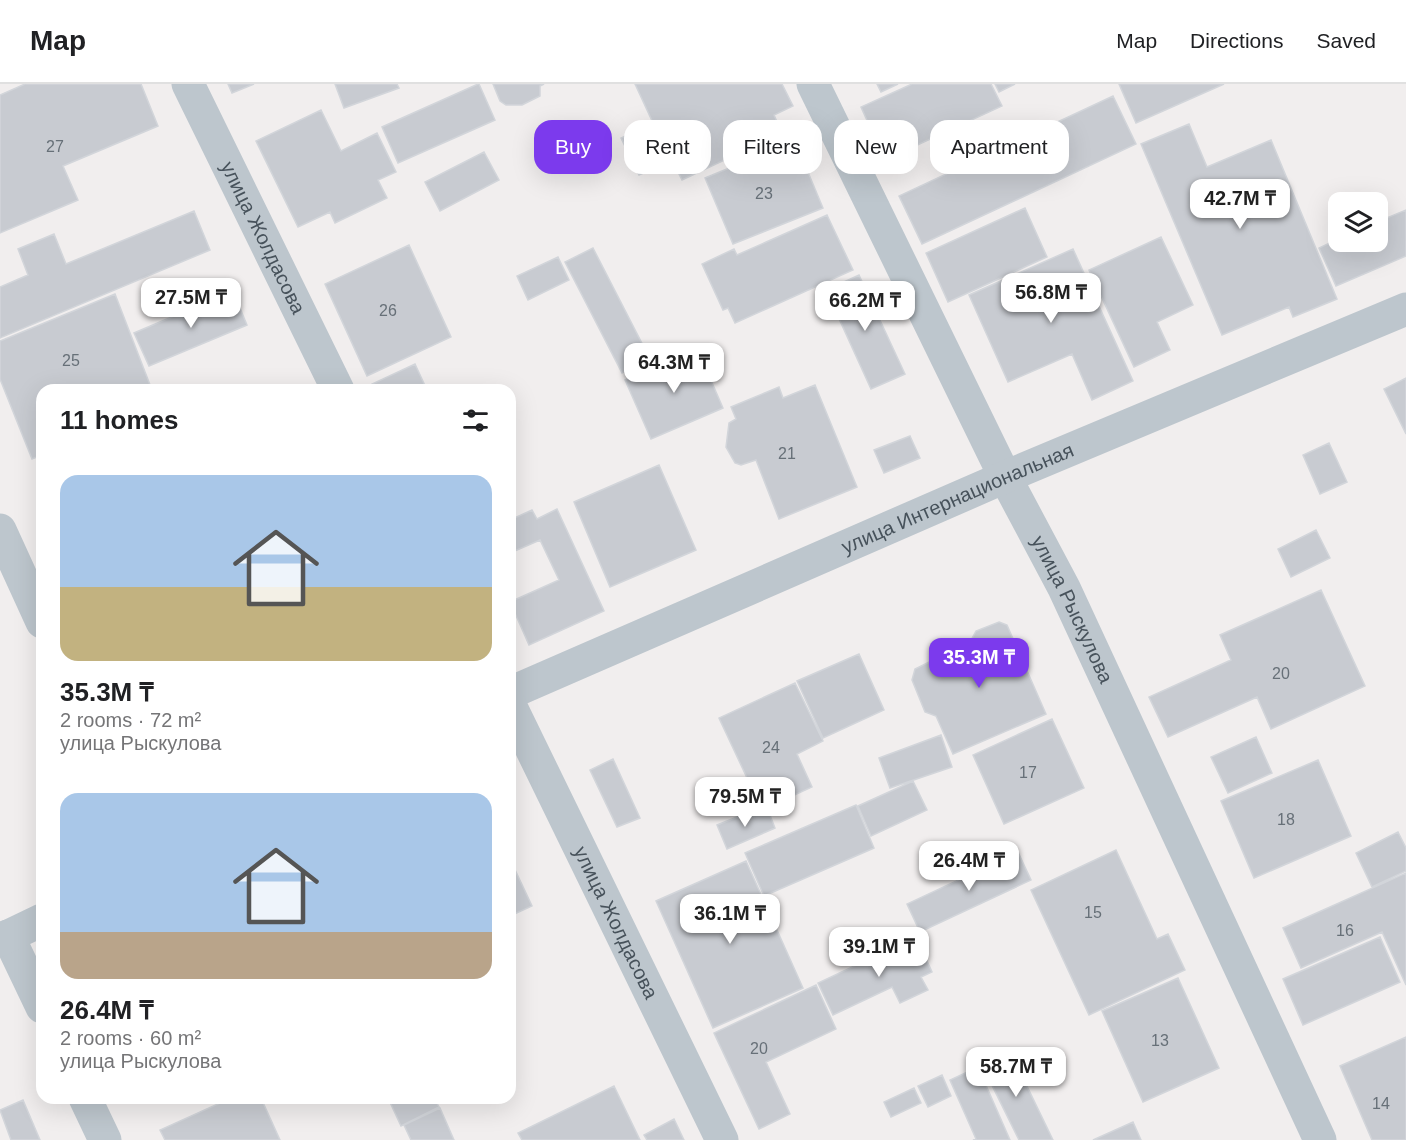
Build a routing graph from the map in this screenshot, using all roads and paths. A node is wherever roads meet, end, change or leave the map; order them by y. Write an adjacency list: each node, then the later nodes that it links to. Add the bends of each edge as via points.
1 (188, 84): 4 (street, улица Жолдасова)
2 (813, 84): 5 (street, улица Рыскулова)
3 (1406, 309): 5 (street, улица Интернациональная)
4 (335, 384)
5 (1005, 477): 8 (street, улица Интернациональная); 16 (street, улица Рыскулова, via 1064,588)
6 (0, 530): 7 (street)
7 (36, 608)
8 (516, 690)
9 (516, 717): 15 (street, улица Жолдасова)
10 (36, 923): 11 (street)
11 (4, 938): 12 (street)
12 (36, 996)
13 (88, 1104): 14 (street)
14 (105, 1140)
15 (722, 1140)
16 (1320, 1140)

